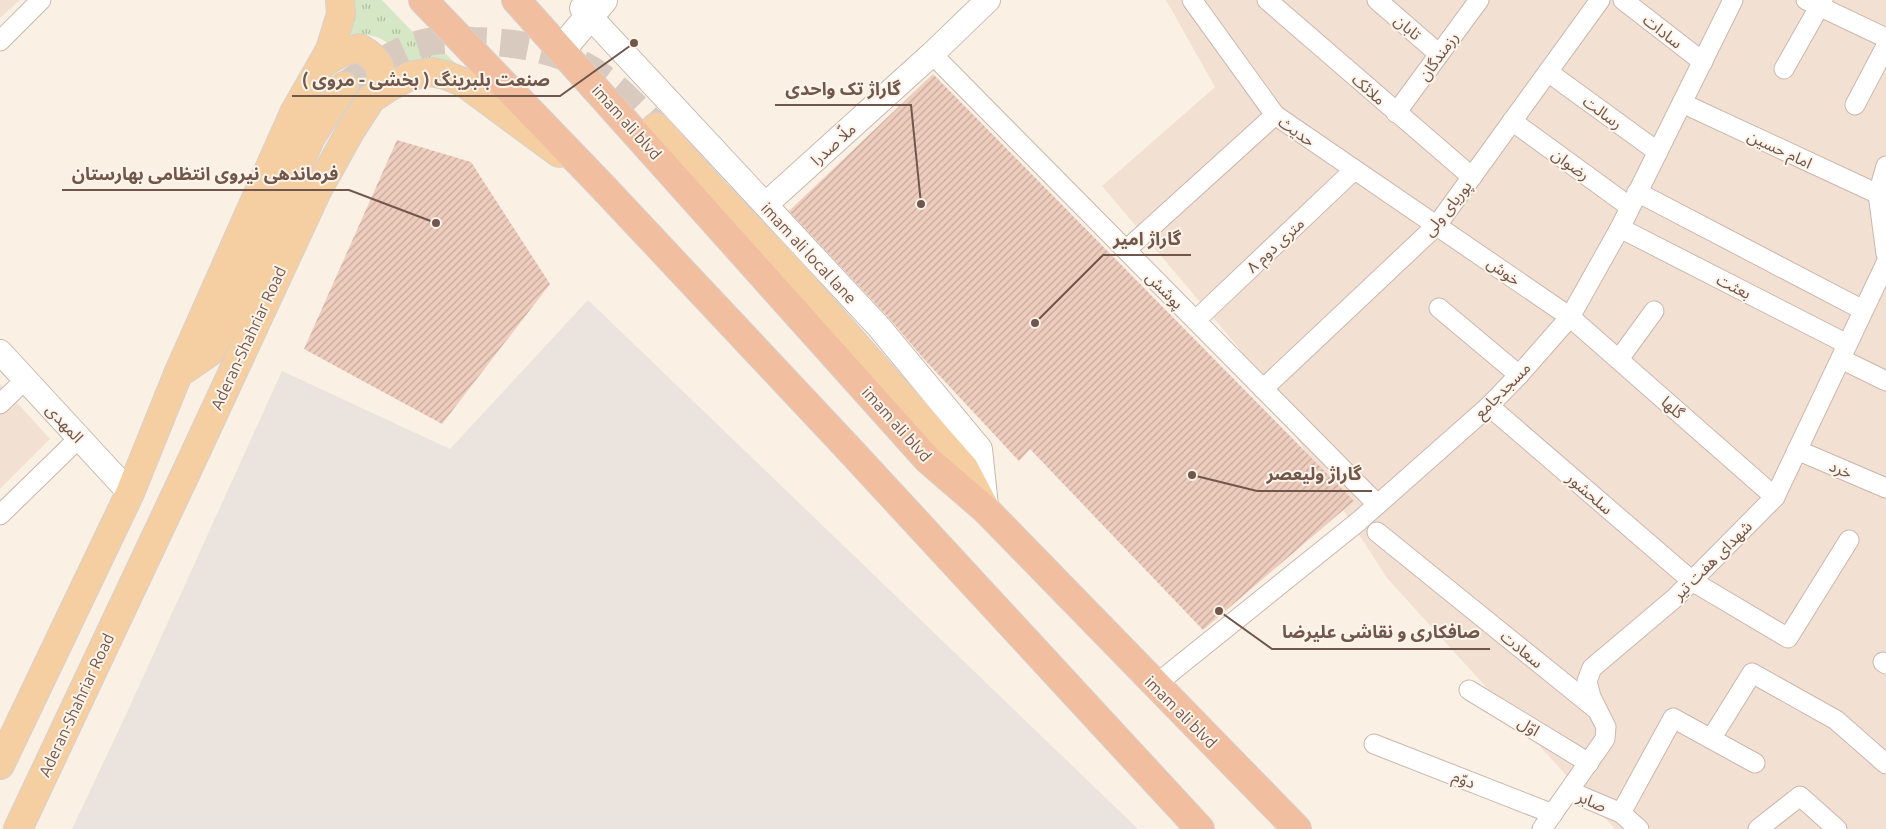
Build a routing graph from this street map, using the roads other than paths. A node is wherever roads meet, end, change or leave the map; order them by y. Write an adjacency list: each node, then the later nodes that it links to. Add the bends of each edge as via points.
1 (41, 0): 16 (street)
2 (340, 0): 22 (main road, via 341,14)
3 (423, 0): 37 (highway)
4 (516, 0): 17 (highway, imam ali blvd)
5 (988, 0): 19 (street, ملّا صدرا)
6 (1192, 0): 30 (street, حدیث)
7 (1267, 0): 29 (street, ملائک)
8 (1378, 0): 20 (street, تابان)
9 (1479, 0): 20 (street, رزمندگان)
10 (1600, 0): 24 (street, پوریای ولی)
11 (1623, 0): 21 (street, سادات)
12 (1733, 0): 21 (street, مسجدجامع)
13 (1816, 2): 15 (street); 23 (street)
14 (591, 6): 17 (main road); 40 (street, imam ali local lane)
15 (1886, 38)
16 (0, 41)
17 (558, 45): 67 (highway, imam ali blvd, via 928,460)
18 (1886, 46): 28 (street)
19 (932, 54): 40 (street, ملّا صدرا); 43 (street, پوشش)
20 (1439, 54): 29 (street, رزمندگان)
21 (1703, 62): 27 (street, مسجدجامع)
22 (323, 64): 26 (main road, via 340,53 359,48 377,61 382,70); 54 (main road, via 294,113)
23 (1784, 69)
24 (1548, 72): 31 (street, پوریای ولی); 33 (street, رسالت)
25 (344, 86): 54 (main road, via 311,138 210,352)
26 (380, 93): 37 (main road, Aderan-Shahriar Road, via 410,76 431,72 463,82); 84 (main road, Aderan-Shahriar Road, via 371,99 317,191)
27 (1682, 103): 33 (street, مسجدجامع); 38 (street, امام حسین)
28 (1855, 105)
29 (1396, 113): 36 (street, ملائک)
30 (1274, 115): 35 (street, حدیث); 43 (street)
31 (1512, 122): 36 (street, پوریای ولی); 39 (street, رضوان)
32 (656, 127): 67 (main road, via 793,274 964,468)
33 (1658, 152): 39 (street, مسجدجامع)
34 (1886, 166): 38 (street)
35 (1354, 170): 41 (street, حدیث); 50 (street, ۸ متری دوم)
36 (1472, 177): 41 (street, پوریای ولی)
37 (602, 186): 85 (highway)
38 (1878, 194): 44 (street)
39 (1633, 199): 42 (street, مسجدجامع); 47 (street, رضوان)
40 (765, 205): 67 (street, imam ali local lane, via 879,327 980,449)
41 (1438, 225): 49 (street, خوش); 58 (street, پوریای ولی)
42 (1620, 228): 49 (street, مسجدجامع); 52 (street, بعثت)
43 (1126, 250): 50 (street, پوشش)
44 (1886, 254)
45 (1886, 263): 47 (street, شهدای هفت تیر)
46 (1439, 308): 55 (street)
47 (1863, 310): 52 (street, شهدای هفت تیر)
48 (1654, 311): 53 (street)
49 (1570, 317): 53 (street, گلها); 55 (street, مسجدجامع)
50 (1196, 320): 58 (street, پوشش)
51 (0, 352): 56 (street, المهدی)
52 (1844, 352): 57 (street, بعثت); 62 (street, شهدای هفت تیر)
53 (1619, 359): 65 (street, گلها)
54 (178, 374): 64 (main road)
55 (1519, 375): 60 (street, مسجدجامع)
56 (25, 380): 59 (street); 61 (street, المهدی)
57 (1886, 381)
58 (1264, 389): 66 (street, پوشش)
59 (0, 404)
60 (1489, 406): 66 (street, مسجدجامع); 71 (street, سلحشور)
61 (79, 438): 64 (street, المهدی); 68 (street)
62 (1797, 450): 63 (street, خرد); 65 (street, شهدای هفت تیر)
63 (1886, 488)
64 (130, 493): 80 (main road)
65 (1775, 496): 71 (street, شهدای هفت تیر)
66 (1377, 504): 72 (street, مسجدجامع)
67 (986, 510): 72 (highway, imam ali blvd)
68 (0, 515)
69 (1377, 532): 74 (street, سعادت)
70 (1849, 540): 71 (street, سلحشور, via 1788,638)
71 (1692, 581): 74 (street, شهدای هفت تیر, via 1592,668 1587,681)
72 (1155, 685): 86 (highway, imam ali blvd)
73 (1469, 690): 77 (street, اوّل)
74 (1598, 710): 77 (street, شهدای هفت تیر, via 1606,727 1605,739)
75 (1711, 739): 78 (street); 79 (street, via 1752,673 1836,720); 82 (street, via 1673,718)
76 (1374, 744): 83 (street, دوّم)
77 (1589, 763): 81 (street, شهدای هفت تیر)
78 (1755, 763)
79 (1886, 764)
80 (0, 765)
81 (1568, 791): 82 (street, صابر); 83 (street, شهدای هفت تیر)
82 (1620, 812): 87 (street, صابر)
83 (1548, 822)
84 (18, 829)
85 (1200, 829)
86 (1297, 829)
87 (1639, 829)
88 (1758, 829): 89 (street, via 1800,796)
89 (1837, 829)

